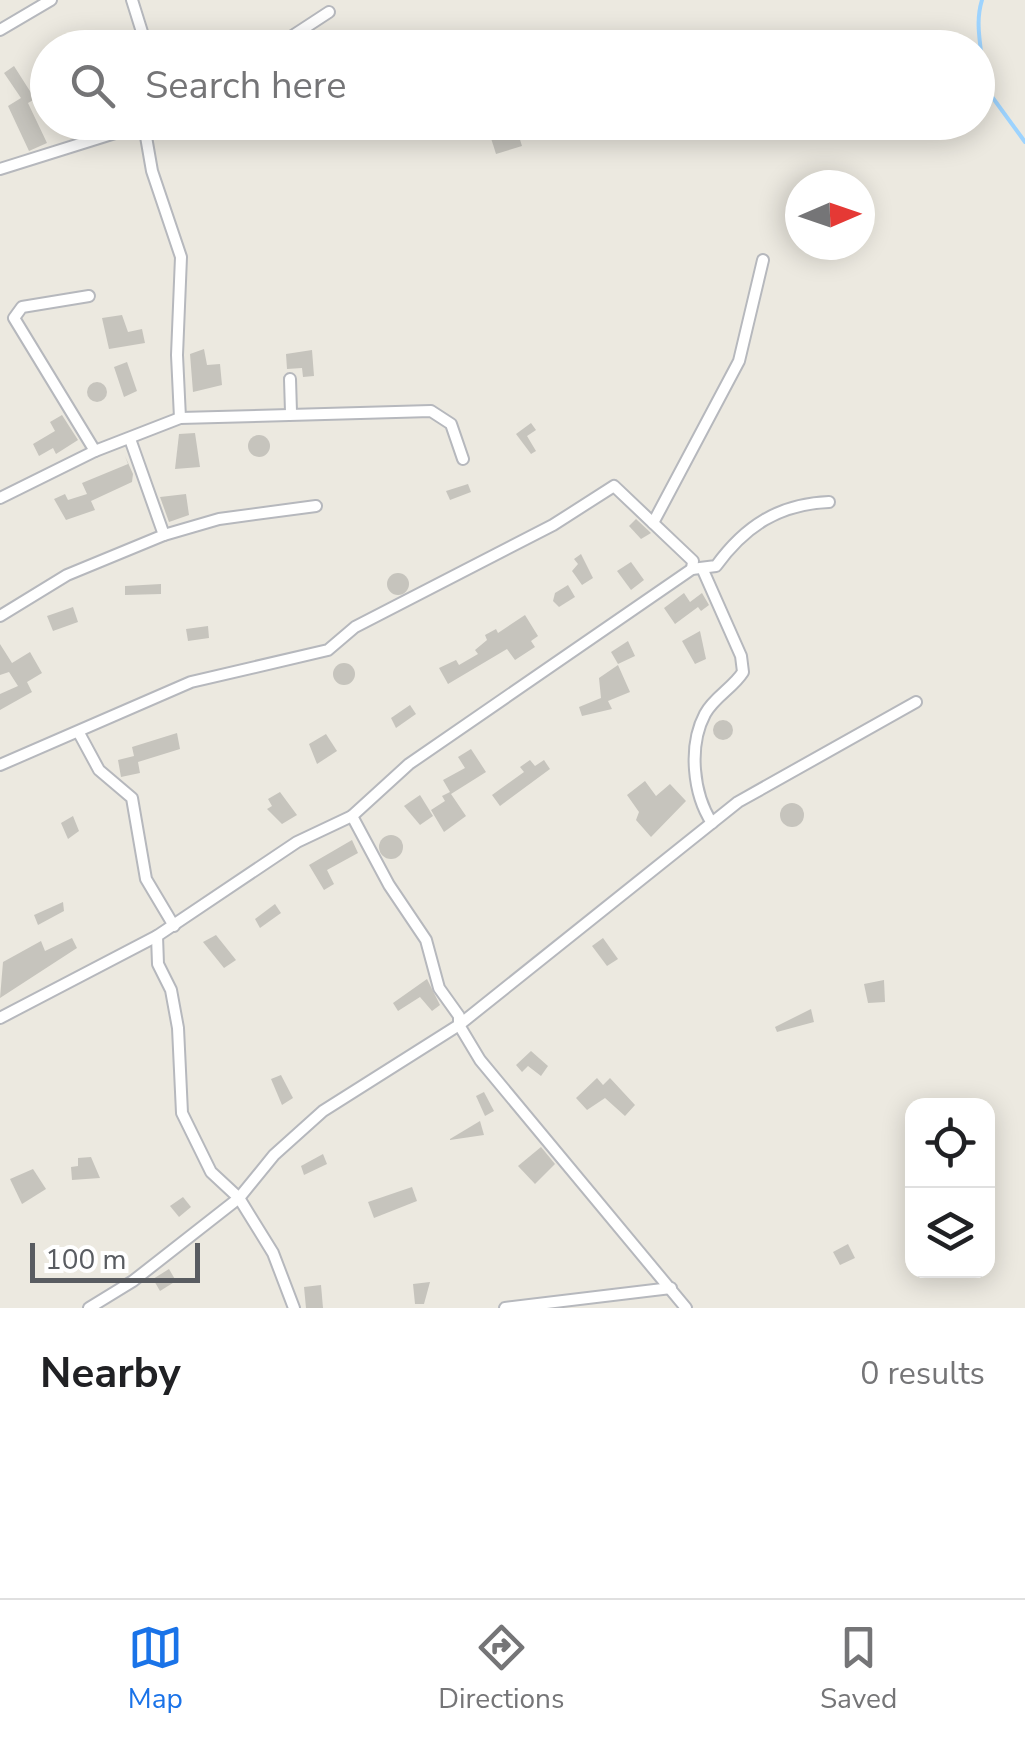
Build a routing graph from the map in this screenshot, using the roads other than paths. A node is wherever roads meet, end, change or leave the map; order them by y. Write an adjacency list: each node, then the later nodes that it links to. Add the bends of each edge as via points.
1 (51, 0): 4 (street)
2 (132, 0): 5 (street)
3 (329, 12): 6 (street)
4 (0, 30)
5 (141, 30)
6 (302, 30)
7 (92, 140): 9 (street)
8 (149, 140): 14 (street, via 152,171 181,257)
9 (0, 169)
10 (763, 260): 21 (street, via 739,361)
11 (89, 296): 16 (street, via 22,308 14,318)
12 (290, 379): 13 (street)
13 (291, 412): 14 (street); 17 (street, via 431,411 451,424)
14 (180, 418): 15 (street)
15 (130, 439): 16 (street); 22 (street)
16 (95, 451): 18 (street)
17 (463, 459)
18 (0, 498)
19 (829, 502): 23 (street, via 779,510 750,527 716,566)
20 (316, 506): 22 (street, via 219,519)
21 (653, 522): 23 (street); 26 (street, via 614,486 553,525 355,627 328,650 190,682)
22 (164, 536): 24 (street, via 67,575)
23 (697, 568): 28 (street, via 409,764); 29 (street, via 743,672 705,714 699,737 696,786)
24 (0, 616)
25 (916, 702): 29 (street)
26 (79, 734): 27 (street); 30 (street, via 99,770 132,798 146,879)
27 (0, 765)
28 (352, 816): 30 (street, via 297,842); 33 (street, via 426,940 439,988)
29 (712, 822): 33 (street)
30 (174, 926): 31 (street)
31 (157, 936): 32 (street); 34 (street, via 158,964 178,1028 182,1112 211,1172)
32 (0, 1018)
33 (460, 1025): 34 (street, via 323,1111); 35 (street, via 519,1110)
34 (239, 1198): 36 (street); 37 (street, via 273,1253)
35 (671, 1288): 38 (street); 39 (street)
36 (89, 1308)
37 (294, 1308)
38 (505, 1308)
39 (686, 1308)

